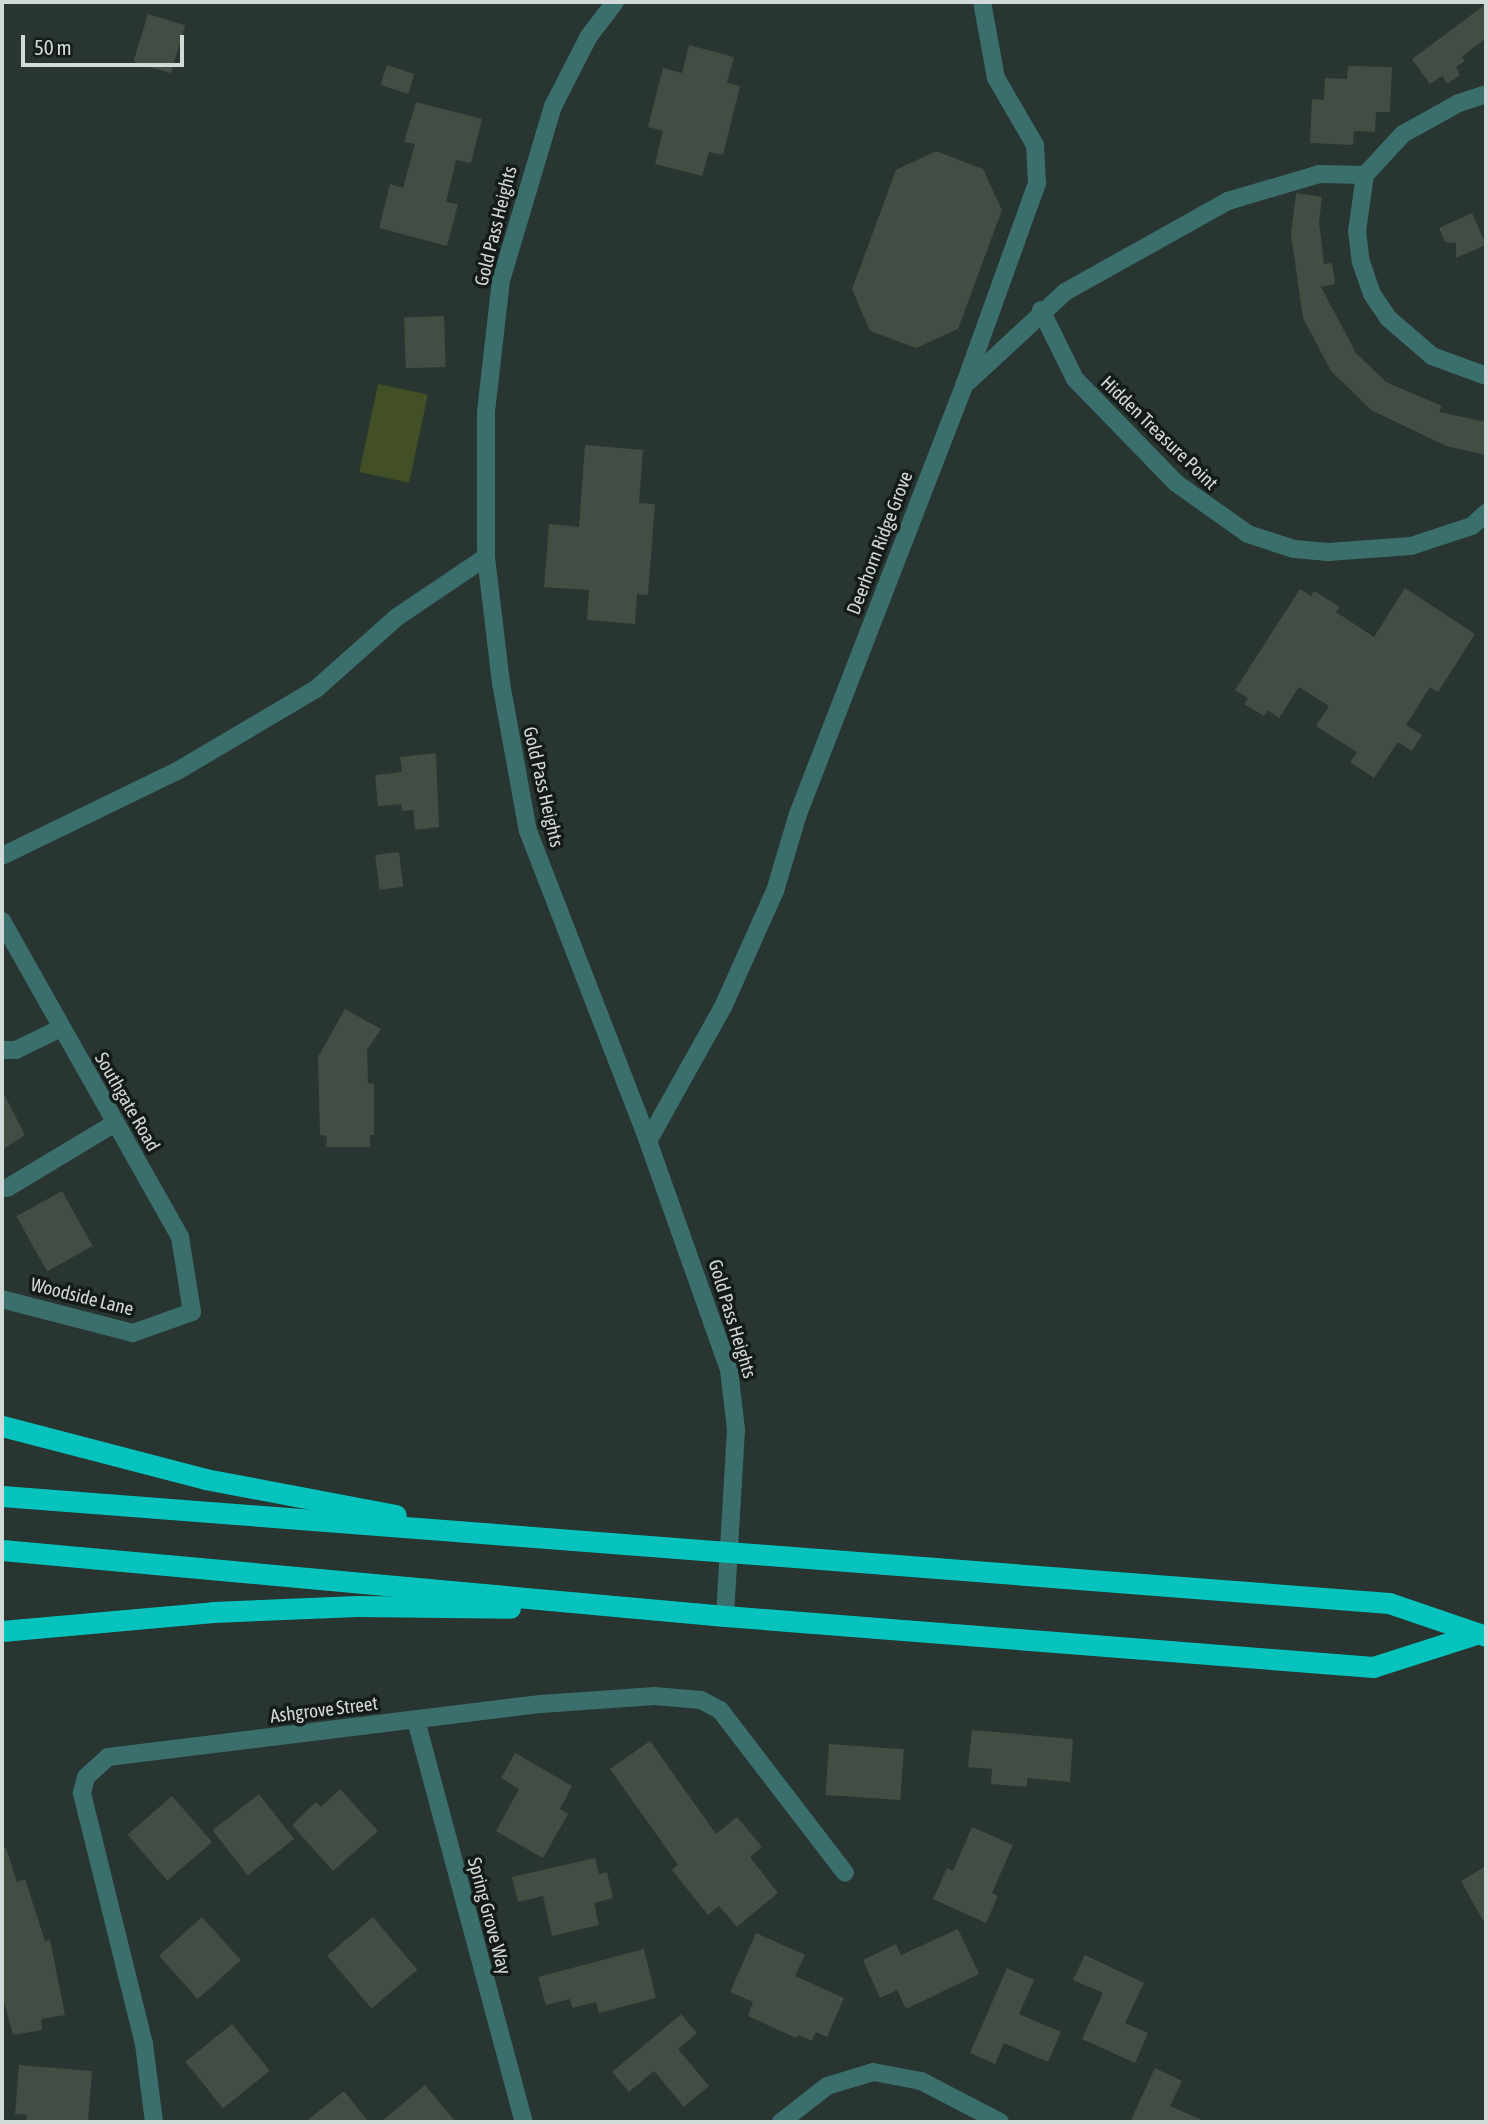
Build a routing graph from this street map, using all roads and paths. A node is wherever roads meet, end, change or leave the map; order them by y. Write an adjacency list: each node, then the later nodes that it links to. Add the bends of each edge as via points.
1 (615, 2): 9 (street, Gold Pass Heights, via 589,36 553,106 501,279 486,412)
2 (982, 2): 7 (street, via 996,78 1035,145 1037,183)
3 (1486, 95): 4 (street, via 1459,103 1403,134)
4 (1365, 175): 5 (street, Deerhorn Ridge Grove, via 1318,174 1228,201); 6 (street, via 1357,231 1372,294 1388,318 1423,349)
5 (1041, 310): 7 (street, Deerhorn Ridge Grove); 8 (street, Hidden Treasure Point, via 1074,379 1176,483 1248,534 1294,549 1410,547 1463,530)
6 (1486, 376)
7 (964, 386): 15 (street, Deerhorn Ridge Grove, via 797,814 775,891 723,1007)
8 (1486, 513)
9 (486, 557): 10 (street, via 397,617 316,689 179,770); 15 (street, Gold Pass Heights, via 501,683 528,831)
10 (2, 856)
11 (2, 921): 12 (street, Southgate Road)
12 (61, 1028): 13 (street, via 16,1050); 14 (street, Southgate Road)
13 (2, 1050)
14 (116, 1124): 16 (street); 18 (street, Southgate Road, via 180,1237)
15 (648, 1141): 23 (street, Gold Pass Heights, via 729,1370 736,1426)
16 (7, 1188)
17 (2, 1299): 18 (street, Woodside Lane, via 133,1333)
18 (192, 1312)
19 (2, 1426): 21 (highway, via 205,1479)
20 (2, 1496): 21 (highway)
21 (519, 1537): 23 (highway)
22 (2, 1550): 24 (highway)
23 (730, 1552): 25 (street, Gold Pass Heights); 27 (highway, via 1389,1603)
24 (678, 1611): 25 (highway); 26 (highway, via 357,1606 213,1612)
25 (725, 1616): 27 (highway, via 1373,1667)
26 (2, 1631)
27 (1479, 1636)
28 (416, 1720): 29 (street, Ashgrove Street, via 541,1704 655,1696 701,1700 720,1710); 30 (street, Ashgrove Street, via 124,1752 108,1757 86,1777 85,1809 144,2043); 31 (street, Spring Grove Way)
29 (845, 1873)
30 (154, 2122)
31 (524, 2122)
32 (781, 2122): 33 (street, via 827,2086 873,2072 921,2081)
33 (1000, 2122)

